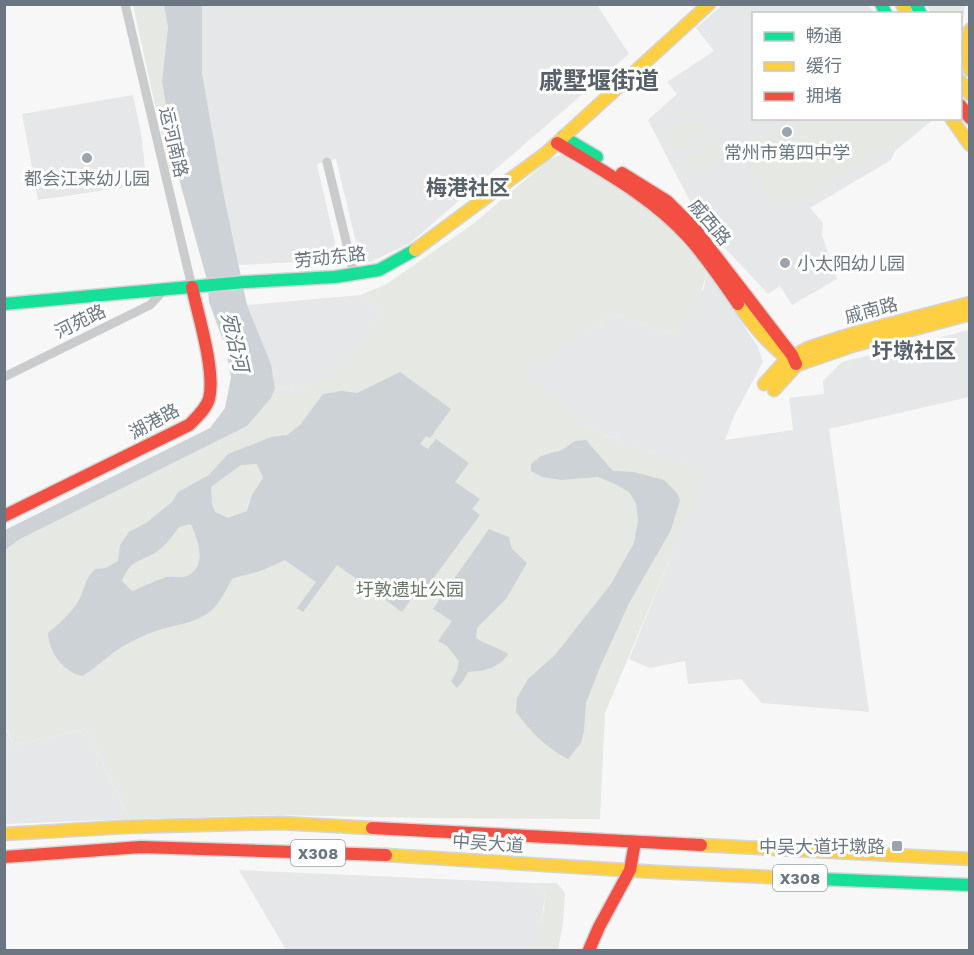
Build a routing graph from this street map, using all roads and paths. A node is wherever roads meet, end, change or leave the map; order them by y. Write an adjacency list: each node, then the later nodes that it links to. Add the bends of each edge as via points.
1 (125, 4): 11 (street, 运河南路)
2 (709, 4): 7 (main road, 劳动东路)
3 (969, 30): 4 (main road)
4 (968, 47): 5 (main road)
5 (969, 70)
6 (952, 120): 8 (main road)
7 (560, 140): 10 (main road, 劳动东路, via 418,248 379,270); 16 (main road, 戚西路, via 660,210 695,245 768,341)
8 (969, 145)
9 (327, 162): 10 (street)
10 (354, 274): 11 (main road, 劳动东路)
11 (198, 286): 12 (main road, 劳动东路); 19 (main road, 湖港路, via 211,384 209,401 201,413 189,425)
12 (165, 289): 14 (main road, 劳动东路); 17 (street, 河苑路, via 150,305)
13 (969, 303): 16 (main road, 戚南路, via 855,333)
14 (4, 304)
15 (969, 314): 16 (main road, 戚南路)
16 (792, 360): 18 (main road, 戚南路)
17 (4, 377)
18 (769, 387)
19 (4, 516)
20 (4, 834): 21 (main road, 中吴大道 / X308, via 280,823)
21 (635, 842): 23 (main road, 中吴大道 / X308); 24 (main road)
22 (4, 857): 24 (main road, 中吴大道 / X308, via 141,847 386,855)
23 (969, 859)
24 (630, 870): 25 (main road, 中吴大道 / X308); 26 (main road)
25 (969, 885)
26 (589, 951)

